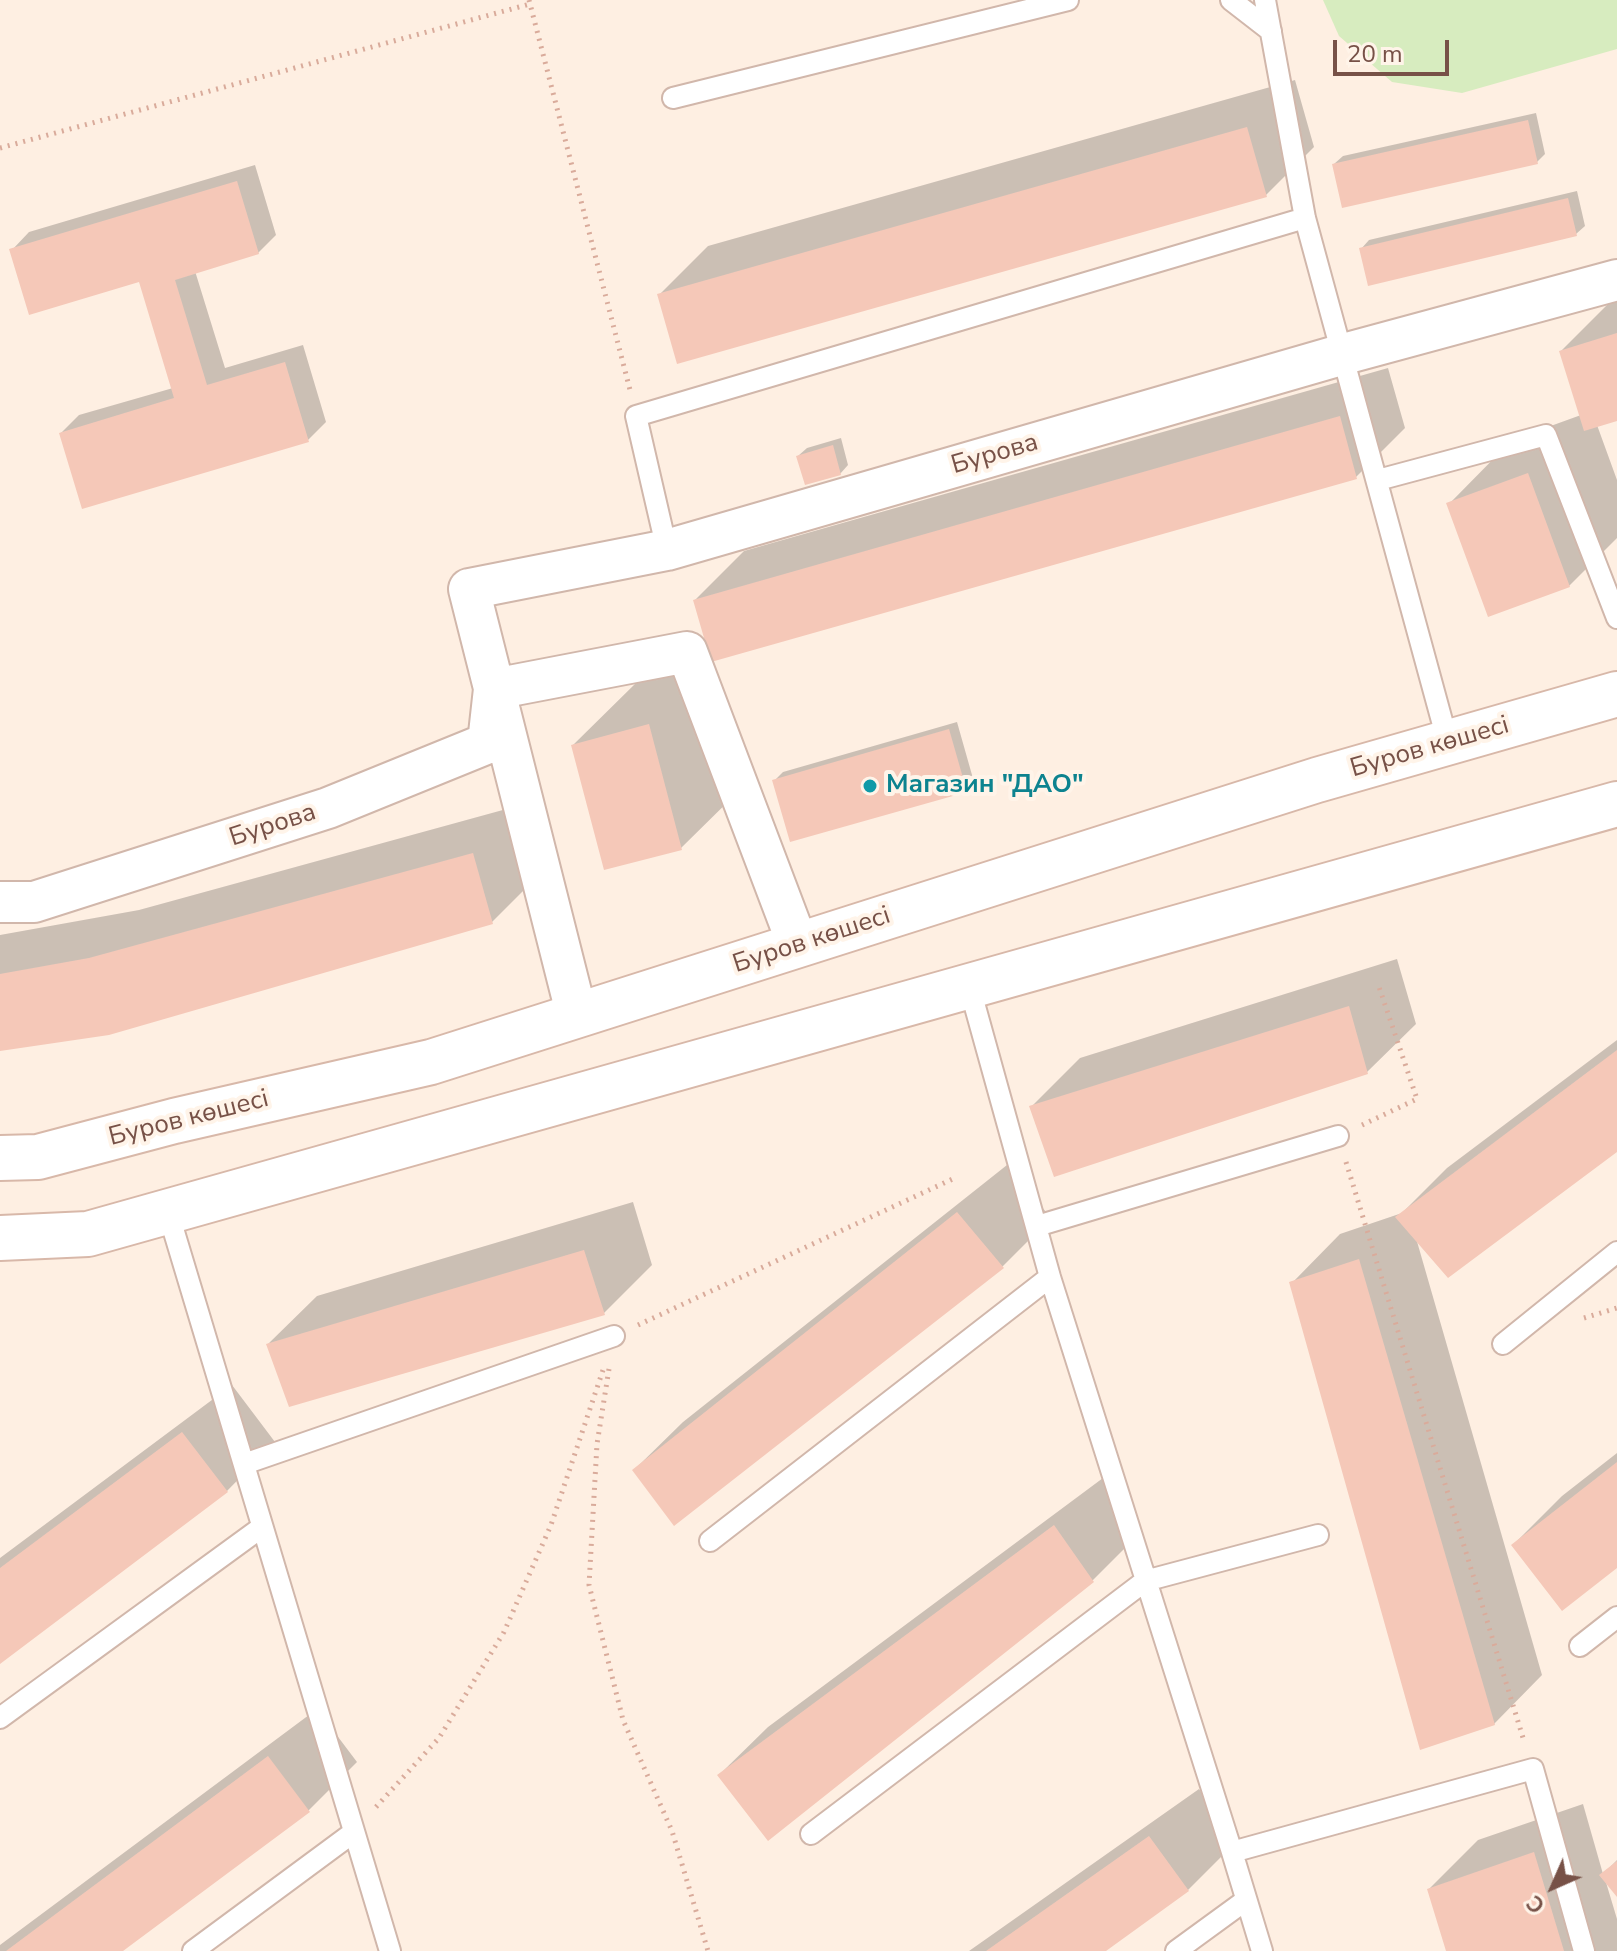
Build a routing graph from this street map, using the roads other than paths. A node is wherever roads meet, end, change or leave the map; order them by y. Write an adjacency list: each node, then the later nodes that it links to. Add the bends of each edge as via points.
1 (1068, 0): 5 (lane)
2 (1231, 0): 4 (lane)
3 (1265, 0): 4 (lane)
4 (1271, 31): 6 (lane)
5 (673, 98)
6 (1305, 218): 8 (lane); 10 (lane, via 636,416)
7 (1617, 280): 8 (street, Бурова)
8 (1344, 354): 9 (lane); 10 (street, Бурова)
9 (1378, 480): 11 (lane, via 1546,435); 14 (lane)
10 (667, 550): 12 (street, Бурова, via 469,589)
11 (1617, 618)
12 (494, 689): 16 (street, Бурова, via 488,743 328,808 34,902); 17 (street, via 687,652); 19 (street, Бурова)
13 (1617, 694): 14 (main road, Буров көшесі)
14 (1448, 743): 17 (main road, Буров көшесі)
15 (1617, 804): 18 (main road)
16 (0, 902)
17 (798, 945): 19 (main road, Буров көшесі)
18 (969, 985): 22 (main road); 23 (lane)
19 (577, 1016): 21 (main road, Буров көшесі, via 431,1062 38,1157)
20 (1338, 1136): 23 (lane)
21 (0, 1158)
22 (168, 1212): 24 (main road, via 88,1234); 29 (lane)
23 (1037, 1226): 26 (lane)
24 (0, 1238)
25 (1617, 1252): 28 (lane)
26 (1050, 1277): 32 (lane); 33 (lane)
27 (614, 1336): 29 (lane)
28 (1503, 1344)
29 (244, 1464): 30 (lane)
30 (262, 1527): 36 (lane); 37 (lane)
31 (1318, 1535): 33 (lane)
32 (710, 1541)
33 (1145, 1581): 38 (lane); 39 (lane)
34 (1617, 1617): 35 (lane)
35 (1580, 1646)
36 (0, 1718)
37 (354, 1832): 41 (lane); 42 (lane)
38 (811, 1834)
39 (1232, 1852): 40 (lane); 45 (lane, via 1533,1769)
40 (1246, 1900): 43 (lane); 44 (lane)
41 (193, 1951)
42 (390, 1951)
43 (1176, 1951)
44 (1262, 1951)
45 (1584, 1951)

